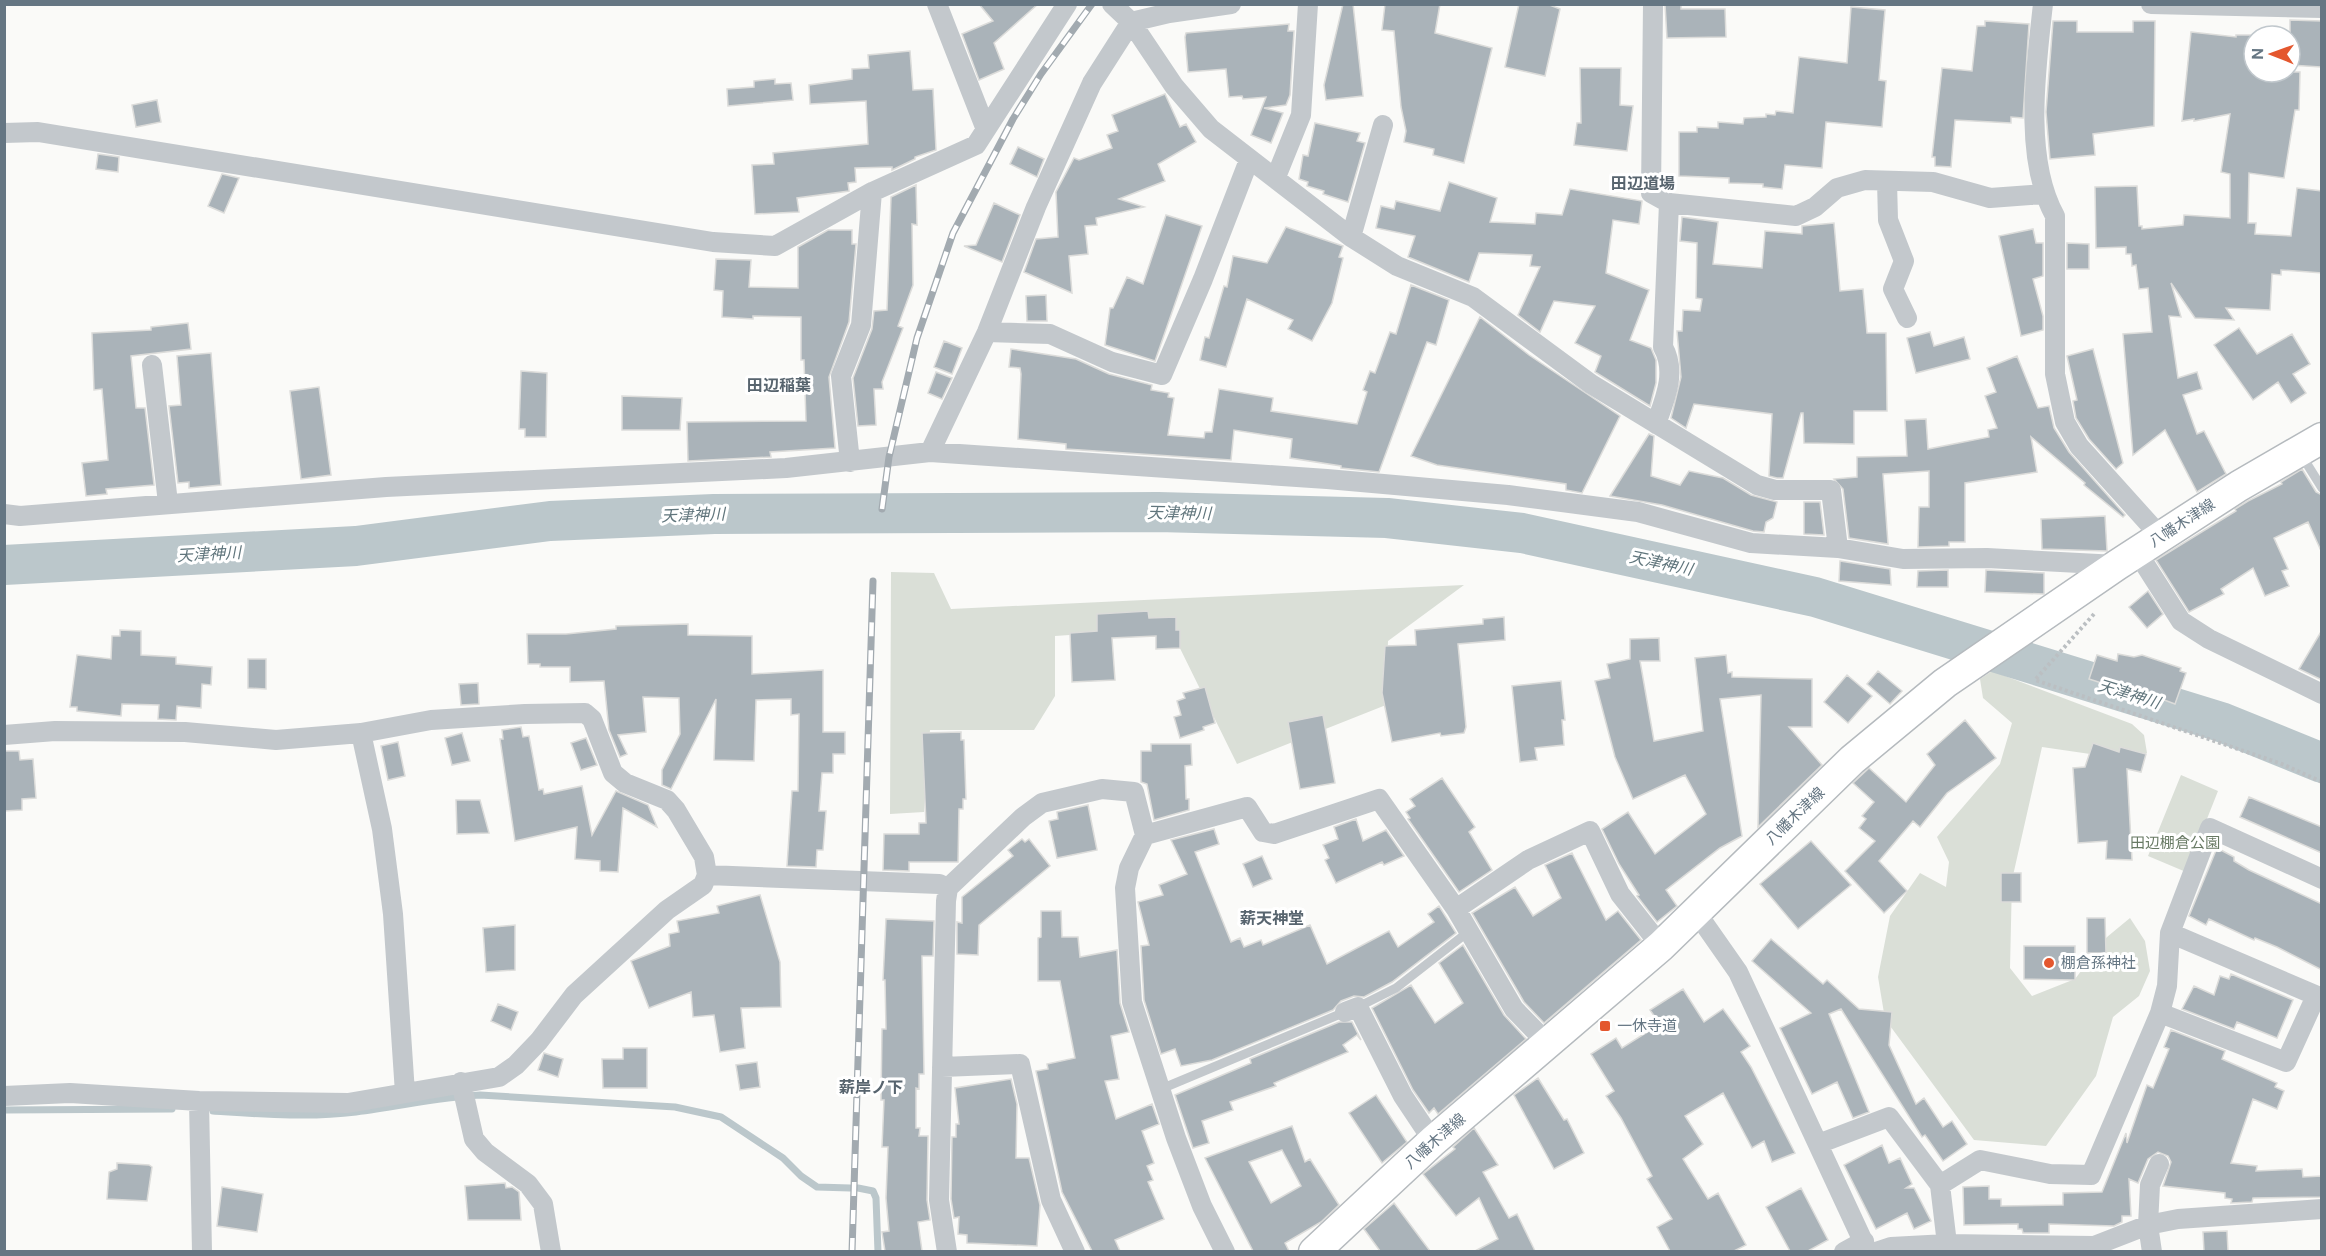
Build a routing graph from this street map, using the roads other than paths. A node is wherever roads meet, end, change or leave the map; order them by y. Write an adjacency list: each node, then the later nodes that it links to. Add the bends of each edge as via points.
1 (937, 4): 12 (street)
2 (1067, 4): 12 (street)
3 (1112, 4): 10 (street)
4 (1231, 4): 10 (street)
5 (1308, 4): 15 (street, via 1301,115)
6 (1653, 4): 19 (street, via 1651,193)
7 (2043, 4): 18 (street, via 2032,96)
8 (2151, 4): 9 (street)
9 (2322, 8)
10 (1131, 22): 14 (street, via 1174,86 1210,129); 22 (street, via 1092,83 1036,207)
11 (1383, 125): 20 (street)
12 (985, 127): 17 (street, via 976,145)
13 (4, 133): 17 (street, via 38,132 585,222 762,246 776,246)
14 (1249, 160): 15 (street); 22 (street, via 1162,375 1112,362 1050,334)
15 (1276, 177): 20 (street)
16 (1887, 181): 18 (street, via 1933,182 1990,198); 19 (street, via 1865,180 1837,188 1815,207 1796,216); 21 (street, via 1887,219 1904,261 1893,289)
17 (872, 192): 27 (street, via 861,325 841,376)
18 (2043, 194): 32 (street, via 2055,216 2055,374 2065,422)
19 (1669, 203): 24 (street, via 1663,347 1668,356 1669,388)
20 (1351, 237): 24 (street, via 1397,266 1473,297 1540,349)
21 (1907, 318)
22 (987, 332): 26 (street)
23 (152, 365): 29 (street)
24 (1656, 424): 31 (street, via 1757,485 1775,490 1831,490)
25 (2310, 445): 28 (lane); 32 (main road, 八幡木津線)
26 (930, 452): 27 (street); 31 (street, via 1508,495 1638,512 1751,543)
27 (850, 462): 29 (street)
28 (2322, 488)
29 (168, 502): 30 (street, via 20,516)
30 (4, 514)
31 (1838, 548): 32 (street, via 1903,559)
32 (2138, 551): 33 (street, via 2181,621 2209,639); 41 (main road, 八幡木津線, via 1945,683 1852,760)
33 (2322, 694)
34 (361, 733): 35 (street, via 276,740 185,732 55,731); 37 (street, via 431,720 585,713 592,719 613,773 625,783 667,800 676,810 704,857); 52 (street, via 382,829 393,914)
35 (4, 735)
36 (1146, 835): 39 (street, via 1134,792 1102,789 1042,803); 40 (street, via 1247,807 1263,831 1274,834 1379,799); 50 (street, via 1125,888 1129,973 1132,1002)
37 (706, 875): 39 (street, via 939,884); 51 (street, via 703,885 667,910 574,995 516,1065 499,1077)
38 (2322, 879): 43 (street, via 2211,828)
39 (948, 888): 49 (street)
40 (1456, 909): 42 (street); 44 (street, via 1528,860 1590,831 1620,894)
41 (1696, 912): 44 (main road, 八幡木津線); 56 (street, via 1738,972)
42 (1468, 932): 46 (lane, via 1396,988); 48 (street, via 1514,1009)
43 (2169, 933): 45 (street); 47 (street, via 2167,986)
44 (1661, 946): 48 (main road, 八幡木津線)
45 (2319, 997): 47 (street, via 2286,1062)
46 (1351, 1010): 50 (lane); 55 (street)
47 (2160, 1013): 58 (street, via 2091,1175 2050,1174 1980,1160)
48 (1548, 1044): 55 (main road, 八幡木津線)
49 (942, 1067): 65 (street, via 939,1200); 66 (street, via 1020,1064 1051,1200)
50 (1161, 1089): 67 (street, via 1202,1206)
51 (462, 1090): 52 (street); 64 (street, via 474,1138 485,1152 528,1184 543,1204)
52 (405, 1093): 54 (street, via 348,1103)
53 (4, 1096): 54 (street, via 70,1093)
54 (199, 1108): 63 (street)
55 (1433, 1141): 68 (main road, 八幡木津線)
56 (1818, 1144): 58 (street, via 1889,1117); 62 (street)
57 (2159, 1164): 60 (street, via 2150,1185)
58 (1940, 1185): 61 (street)
59 (2322, 1209): 60 (street, via 2178,1219)
60 (2148, 1226): 61 (street, via 2094,1246); 70 (street)
61 (1947, 1244): 62 (street)
62 (1869, 1248): 69 (street)
63 (202, 1251)
64 (551, 1251)
65 (947, 1251)
66 (1075, 1251)
67 (1225, 1251)
68 (1314, 1251)
69 (1844, 1251)
70 (2152, 1251)

